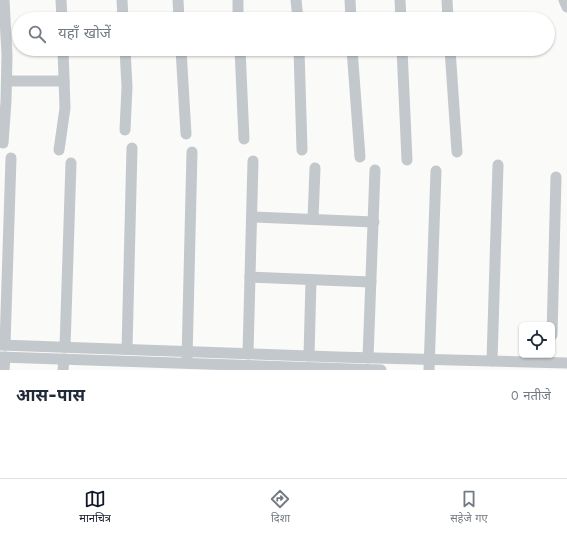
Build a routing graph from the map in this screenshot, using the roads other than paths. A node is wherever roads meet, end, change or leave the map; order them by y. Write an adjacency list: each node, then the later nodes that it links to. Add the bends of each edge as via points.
1 (4, 0): 28 (street)
2 (61, 0): 12 (street)
3 (122, 0): 13 (street)
4 (178, 0): 14 (street)
5 (238, 0): 15 (street)
6 (296, 0): 16 (street)
7 (350, 0): 17 (street)
8 (400, 0): 18 (street)
9 (447, 0): 19 (street)
10 (564, 0): 11 (street)
11 (567, 7)
12 (62, 12)
13 (123, 12)
14 (179, 12)
15 (238, 12)
16 (297, 12)
17 (351, 12)
18 (401, 12)
19 (448, 12)
20 (63, 56): 29 (street)
21 (125, 56): 30 (street)
22 (181, 56): 31 (street)
23 (240, 56): 32 (street)
24 (299, 56): 36 (street)
25 (353, 56): 39 (street)
26 (402, 56): 41 (street)
27 (450, 56): 38 (street)
28 (7, 81): 29 (street); 33 (street)
29 (64, 81): 35 (street, via 65,108)
30 (125, 130)
31 (186, 134)
32 (244, 139)
33 (3, 143)
34 (132, 148): 59 (street)
35 (59, 150)
36 (302, 150)
37 (192, 152): 60 (street)
38 (457, 152)
39 (360, 157)
40 (11, 158): 55 (street)
41 (407, 160)
42 (253, 161): 49 (street)
43 (71, 164): 58 (street)
44 (498, 165): 65 (street)
45 (315, 168): 50 (street)
46 (376, 170): 51 (street)
47 (436, 171): 70 (street)
48 (556, 177): 56 (street)
49 (252, 217): 50 (street); 52 (street)
50 (313, 219): 51 (street)
51 (374, 222): 54 (street)
52 (250, 277): 53 (street); 61 (street)
53 (311, 280): 54 (street); 68 (street)
54 (371, 282): 63 (street)
55 (3, 287): 57 (street)
56 (552, 322)
57 (2, 345): 58 (street)
58 (65, 347): 59 (street)
59 (127, 349): 60 (street)
60 (187, 351): 61 (street); 71 (street)
61 (248, 354): 68 (street)
62 (2, 357): 67 (street); 73 (street)
63 (368, 358): 68 (street); 70 (street)
64 (551, 359): 65 (street); 66 (street)
65 (492, 361): 70 (street)
66 (567, 363)
67 (63, 364): 69 (street)
68 (308, 364): 72 (street); 74 (street)
69 (125, 365): 71 (street)
70 (429, 365)
71 (187, 366): 72 (street)
72 (247, 368)
73 (4, 370)
74 (369, 370): 75 (street)
75 (381, 370)

